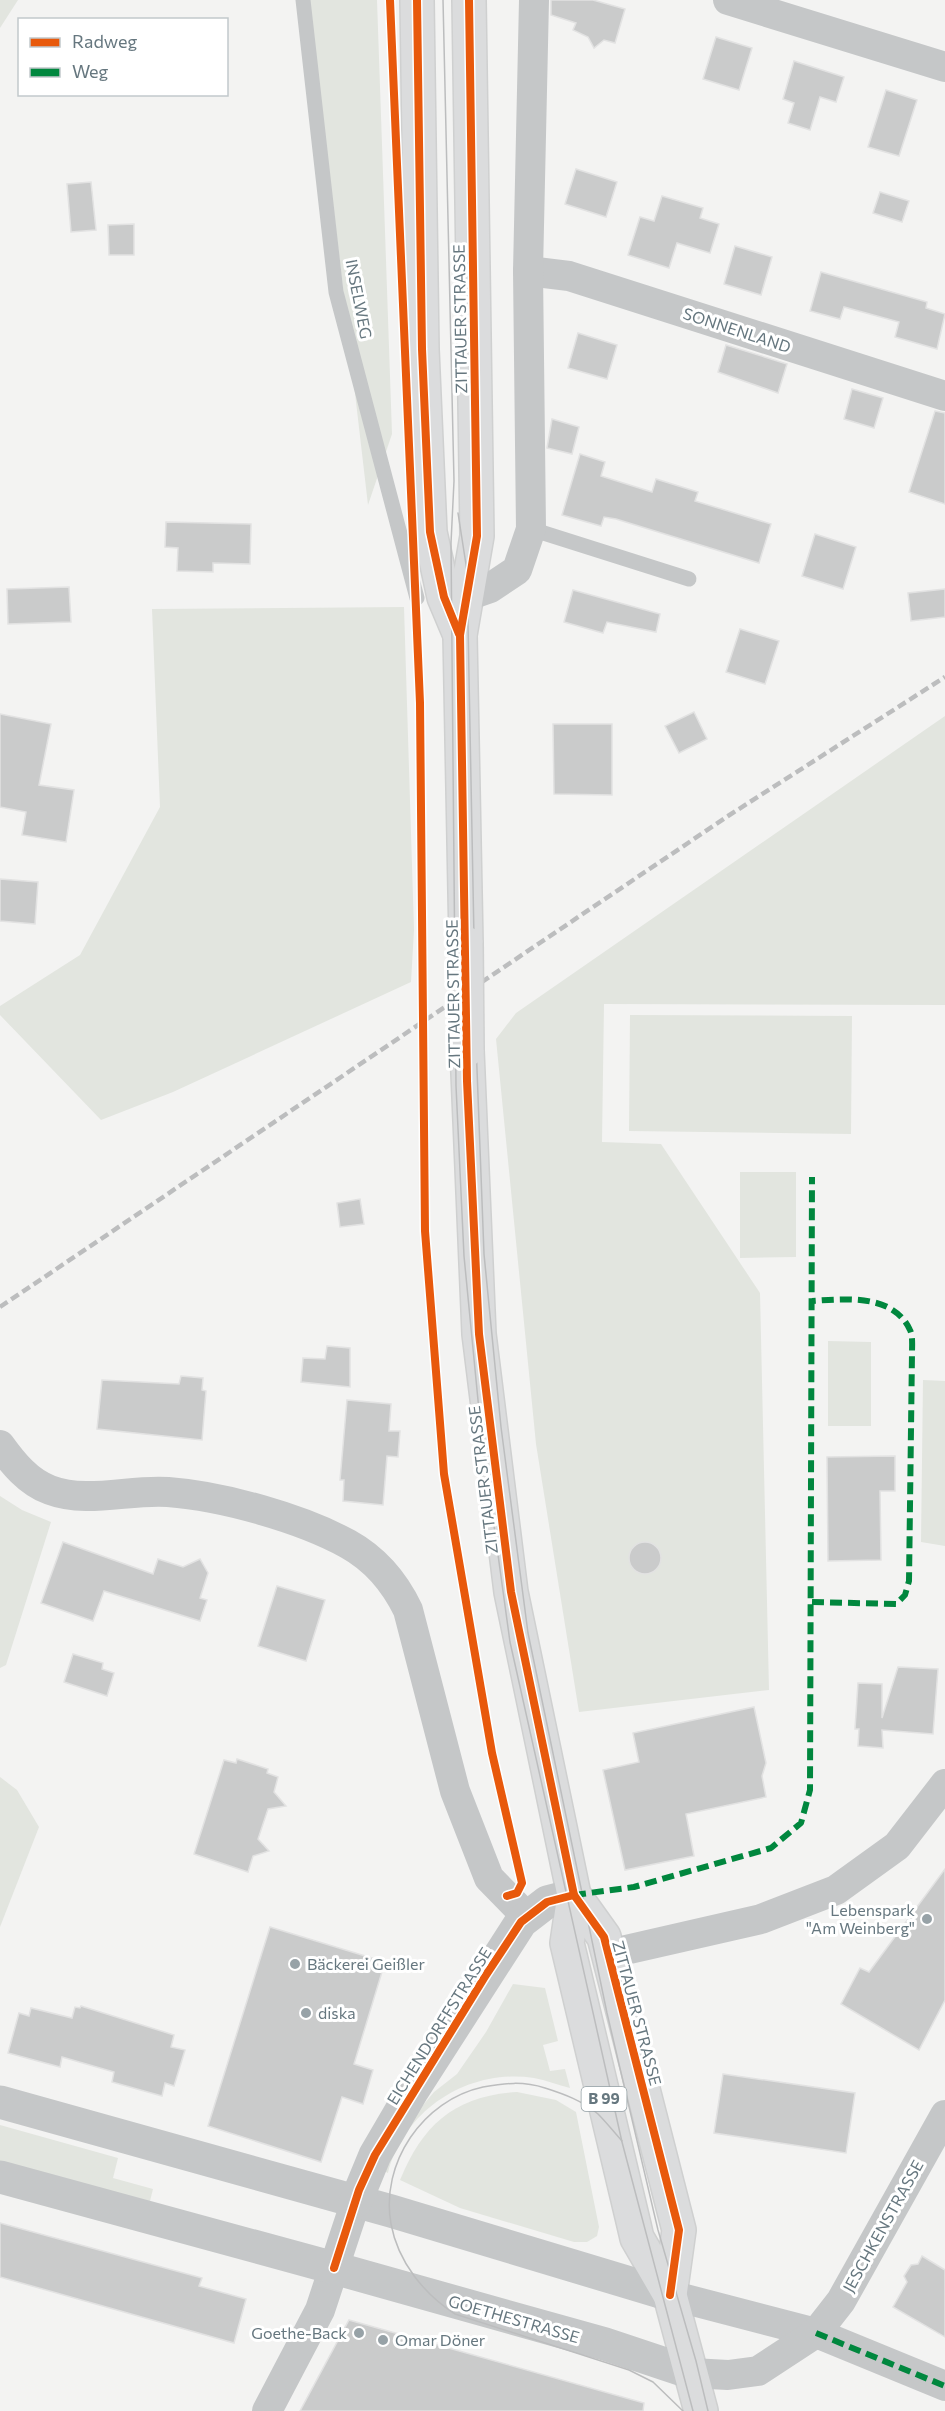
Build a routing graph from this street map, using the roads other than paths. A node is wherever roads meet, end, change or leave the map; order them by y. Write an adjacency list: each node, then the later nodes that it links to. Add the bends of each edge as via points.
1 (303, 0): 11 (lane, INSELWEG, via 336,292)
2 (417, 0): 11 (main road, ZITTAUER STRASSE / B 99, via 429,521)
3 (469, 0): 11 (main road, ZITTAUER STRASSE / B 99, via 477,536)
4 (534, 0): 7 (street)
5 (728, 0): 6 (street)
6 (945, 67)
7 (528, 271): 8 (street, SONNENLAND, via 568,276); 9 (street)
8 (945, 396)
9 (531, 529): 10 (lane); 11 (street, via 517,570 490,588)
10 (689, 579)
11 (443, 597): 14 (main road, ZITTAUER STRASSE / B 99, bridge, via 460,635 467,1050 479,1334 511,1592)
12 (0, 1445): 15 (street, via 18,1469 48,1490 71,1495 168,1492 238,1503 318,1530 349,1544 372,1561 398,1588 408,1610 455,1791 489,1878)
13 (945, 1784): 16 (street, via 897,1846 836,1890 761,1918)
14 (574, 1895): 15 (street, EICHENDORFFSTRASSE, via 546,1902); 16 (main road, ZITTAUER STRASSE / B 99, via 604,1937); 22 (main road, ZITTAUER STRASSE / B 99, via 567,1943 637,2238)
15 (527, 1917): 20 (street, EICHENDORFFSTRASSE, via 413,2090 375,2155)
16 (608, 1954): 22 (main road, ZITTAUER STRASSE / B 99, via 679,2230)
17 (0, 2102): 20 (street)
18 (945, 2115): 23 (street, JESCHKENSTRASSE, via 841,2301)
19 (0, 2177): 21 (street, GOETHESTRASSE)
20 (356, 2201): 21 (street); 22 (street)
21 (334, 2268): 24 (street, GOETHESTRASSE, via 605,2344); 26 (street, via 320,2310)
22 (670, 2295): 23 (street); 24 (main road, ZITTAUER STRASSE / B 99)
23 (816, 2333): 24 (street, JESCHKENSTRASSE, via 758,2371 728,2375); 25 (street)
24 (692, 2373): 27 (main road, ZITTAUER STRASSE / B 99)
25 (945, 2386)
26 (267, 2411)
27 (700, 2411)

